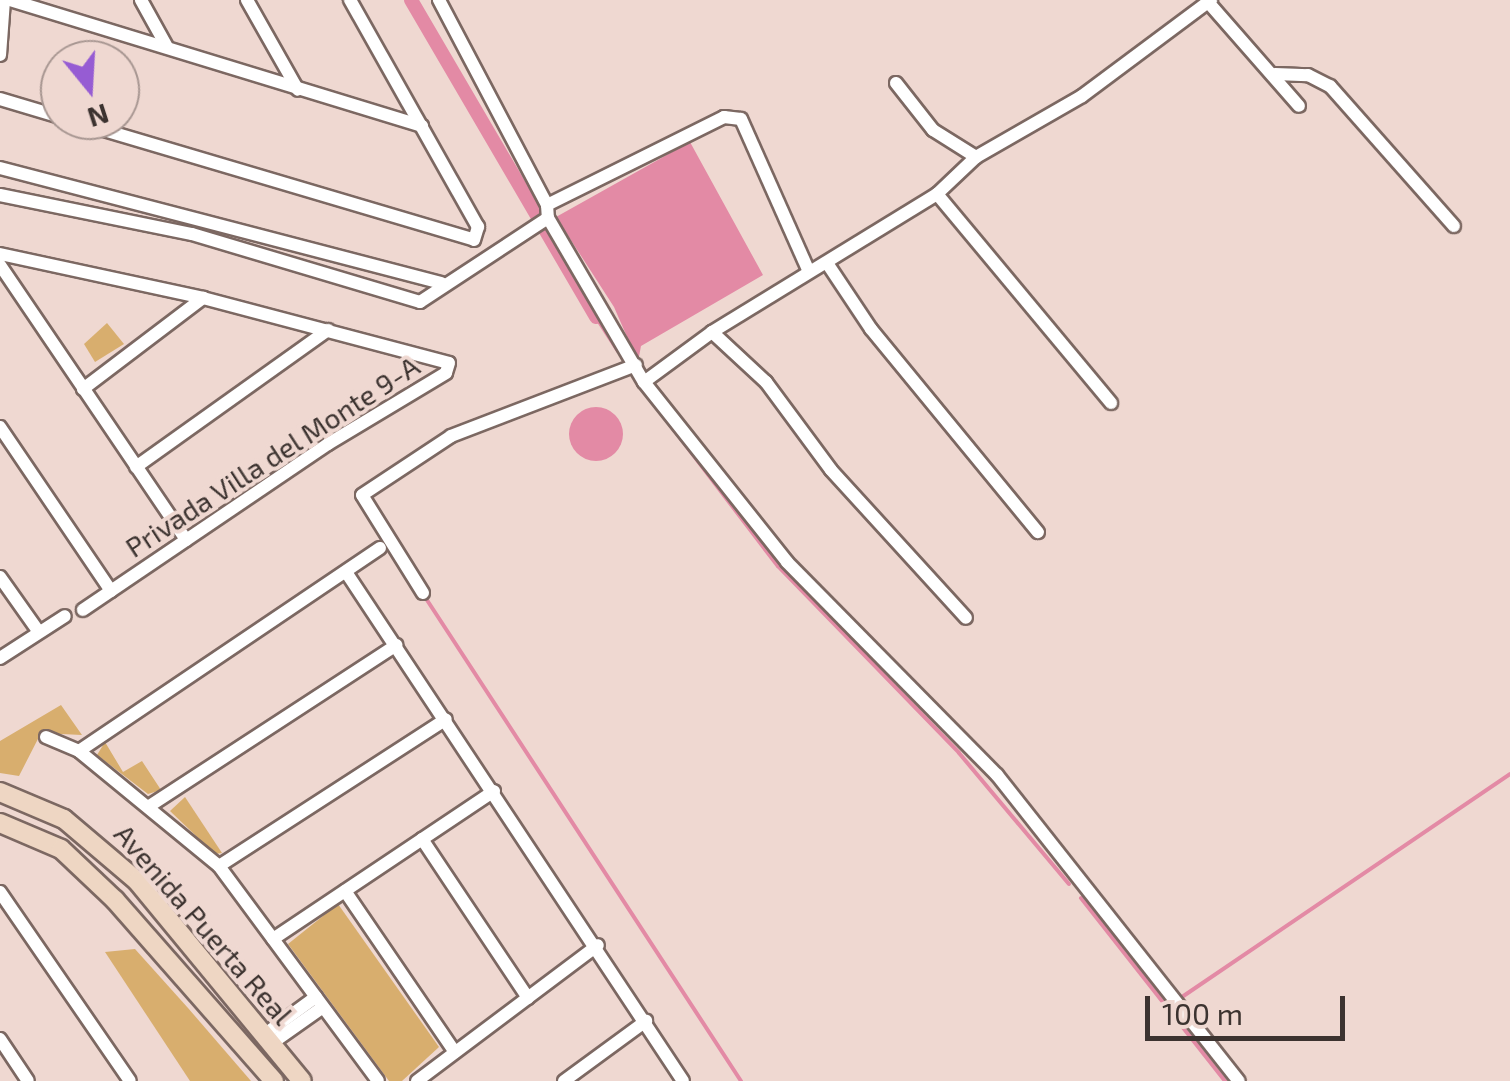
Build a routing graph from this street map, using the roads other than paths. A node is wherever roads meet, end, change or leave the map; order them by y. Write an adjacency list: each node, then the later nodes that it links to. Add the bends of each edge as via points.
1 (7, 0): 7 (street); 8 (street)
2 (142, 0): 7 (street)
3 (247, 0): 11 (street)
4 (350, 0): 15 (street)
5 (439, 0): 21 (street)
6 (1210, 1): 9 (street); 17 (street, via 1082,96)
7 (167, 47): 11 (street)
8 (0, 55)
9 (1275, 74): 13 (street); 22 (street, via 1308,75 1330,86)
10 (896, 83): 17 (street, via 933,130)
11 (298, 90): 15 (street)
12 (0, 99): 14 (street)
13 (1299, 106)
14 (40, 111)
15 (422, 126): 16 (street, via 478,228 474,240)
16 (137, 140)
17 (976, 157): 19 (street)
18 (0, 168): 23 (street)
19 (938, 194): 26 (street); 36 (street)
20 (0, 195): 24 (street)
21 (548, 211): 28 (street, via 724,116 741,118); 29 (street); 33 (street)
22 (1454, 226)
23 (245, 229): 24 (street); 29 (street)
24 (238, 247): 29 (street, via 420,302)
25 (0, 254): 30 (street, Privada Villa del Monte 9-A)
26 (826, 263): 28 (street); 39 (street, via 871,330)
27 (0, 265): 35 (street)
28 (809, 272): 32 (street)
29 (442, 283)
30 (202, 298): 31 (street, Privada Villa del Monte 9-A); 35 (street)
31 (328, 330): 38 (street); 40 (street, Privada Villa del Monte 9-A, via 444,358 447,371)
32 (712, 332): 34 (street); 48 (street, via 766,382 831,470)
33 (636, 366): 34 (street); 45 (street, via 451,436 362,495)
34 (644, 382): 81 (street, via 787,562 997,776)
35 (83, 388): 38 (street)
36 (1111, 403)
37 (0, 427): 44 (street, Privada Villa del Monte 9-A)
38 (136, 467): 40 (street)
39 (1038, 532)
40 (186, 540): 44 (street, Privada Villa del Monte 9-A)
41 (380, 548): 42 (street)
42 (346, 572): 50 (street); 54 (street)
43 (0, 577): 49 (street)
44 (110, 591): 46 (street, Privada Villa del Monte 9-A)
45 (422, 594)
46 (83, 610)
47 (65, 616): 49 (street)
48 (966, 618)
49 (39, 632): 51 (street)
50 (396, 646): 52 (street); 57 (street)
51 (0, 658)
52 (446, 719): 55 (street); 60 (street)
53 (46, 737): 54 (street)
54 (79, 751): 57 (street)
55 (494, 791): 59 (street); 66 (street)
56 (0, 792): 61 (main road, Avenida Puerta Real, via 42,806 86,833)
57 (152, 805): 60 (street)
58 (0, 823): 64 (main road, Avenida Puerta Real, via 61,849)
59 (422, 839): 62 (street); 67 (street)
60 (219, 866): 65 (street)
61 (137, 881): 64 (main road); 71 (main road, Avenida Puerta Real)
62 (345, 890): 65 (street); 72 (street)
63 (0, 892): 74 (street)
64 (115, 900): 75 (main road, Avenida Puerta Real)
65 (273, 939): 68 (street)
66 (598, 946): 67 (street); 69 (street)
67 (528, 998): 72 (street)
68 (319, 1002): 71 (street); 77 (street)
69 (646, 1021): 79 (street); 80 (street)
70 (0, 1038): 73 (street)
71 (268, 1038): 76 (main road, Avenida Puerta Real)
72 (456, 1052): 78 (street)
73 (28, 1081)
74 (130, 1081)
75 (274, 1081)
76 (302, 1081)
77 (378, 1081)
78 (416, 1081)
79 (564, 1081)
80 (683, 1081)
81 (1239, 1081)

